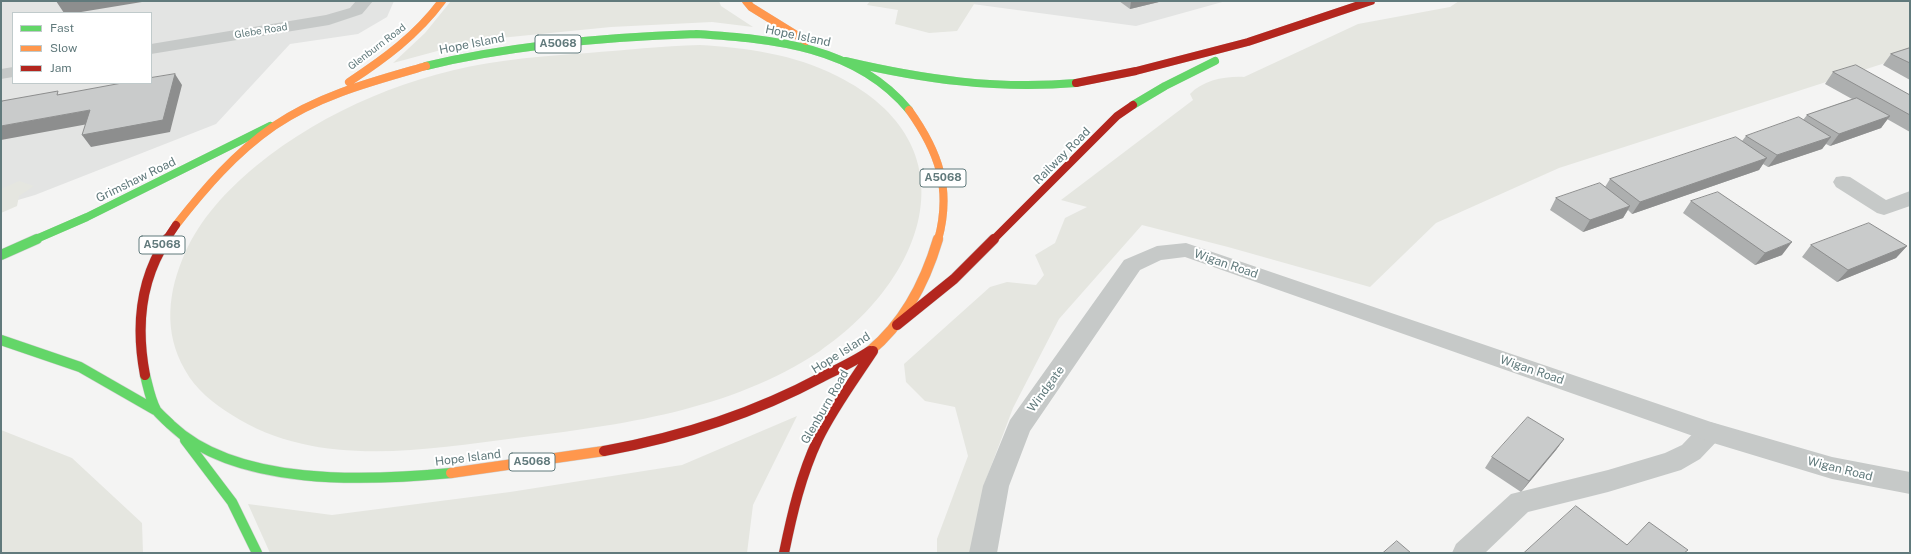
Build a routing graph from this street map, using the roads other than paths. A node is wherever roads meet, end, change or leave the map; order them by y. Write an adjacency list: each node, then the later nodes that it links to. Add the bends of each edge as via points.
1 (365, 1): 6 (street, Glebe Road, via 356,11 329,20)
2 (442, 1): 11 (main road, Glenburn Road / A5068, via 419,29 383,59)
3 (746, 1): 7 (main road, A5068, via 751,7)
4 (1371, 1): 5 (main road, Railway Road)
5 (1267, 36): 8 (main road, Railway Road, via 1152,68 1052,85 964,84 888,72); 17 (main road, Railway Road, via 1160,87 1117,116 954,279)
6 (152, 49)
7 (822, 51): 8 (main road, Hope Island / A5068); 11 (main road, Hope Island / A5068, via 776,41 696,34 654,35 503,49 414,69)
8 (845, 61): 17 (main road, Hope Island / A5068, via 877,80 906,105 925,130 940,160 946,195 941,236 923,279)
9 (12, 72): 10 (street)
10 (1, 74)
11 (318, 102): 12 (main road, Hope Island / A5068)
12 (279, 122): 16 (main road, Grimshaw Road, via 87,218); 20 (main road, Hope Island / A5068, via 218,174 190,206 164,241 146,278 138,317 140,358)
13 (1844, 182): 14 (street, via 1884,208)
14 (1910, 198)
15 (1157, 253): 21 (street, Wigan Road, via 1186,250); 26 (street, Windgate, via 1132,265 1019,428 996,486)
16 (1, 255)
17 (897, 325): 19 (main road, Hope Island / A5068)
18 (1, 340): 20 (main road, via 80,367)
19 (876, 347): 22 (main road, Hope Island / A5068, via 808,387 738,417 672,438 567,457 449,474 367,480 303,476 240,463); 25 (main road, Glenburn Road / A5068, via 834,410 812,452 793,508)
20 (155, 410): 22 (main road, Hope Island / A5068)
21 (1710, 432): 23 (street, Wigan Road, via 1832,468); 27 (street, via 1691,452 1672,462 1608,481 1520,502)
22 (183, 439): 24 (main road, A5068, via 232,502)
23 (1910, 483)
24 (257, 553)
25 (784, 553)
26 (983, 553)
27 (1466, 553)

